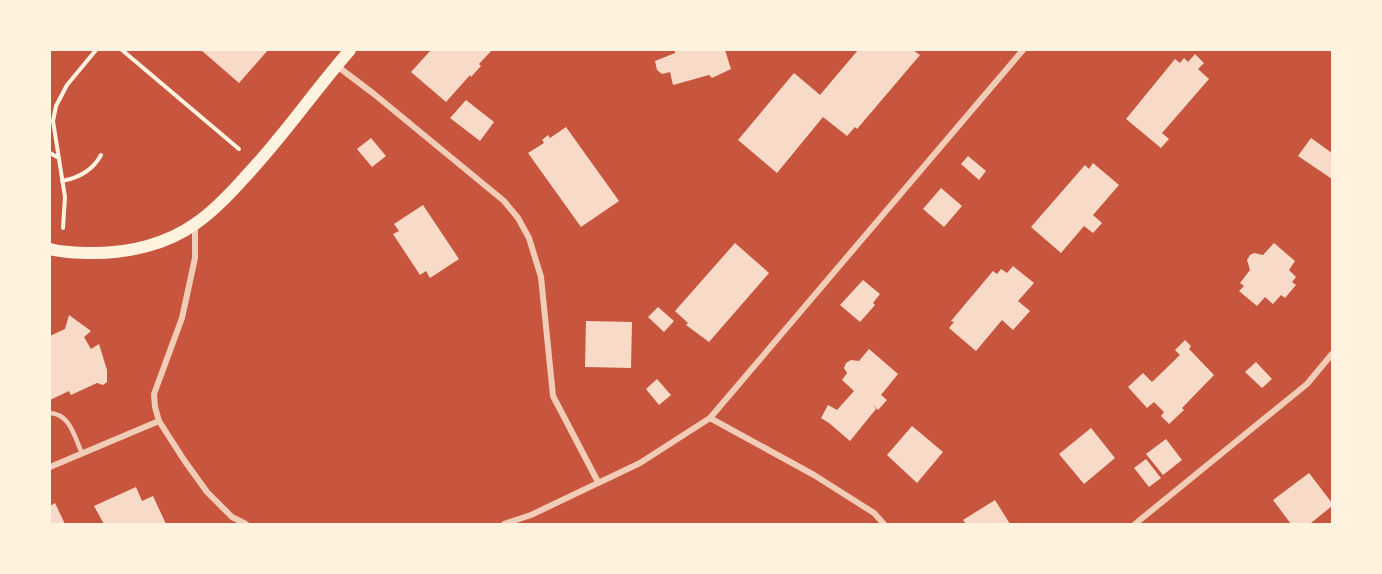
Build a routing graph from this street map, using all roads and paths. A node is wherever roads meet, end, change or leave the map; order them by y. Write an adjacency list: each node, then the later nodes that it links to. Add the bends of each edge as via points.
1 (96, 50): 9 (path, via 67,85 56,106 53,121)
2 (122, 50): 6 (path)
3 (350, 50): 5 (main road)
4 (1023, 50): 16 (street)
5 (337, 66): 11 (main road, via 262,159 224,201); 20 (street, via 504,201 518,218 541,277 554,396)
6 (239, 150)
7 (50, 153): 9 (path)
8 (101, 154): 10 (path, via 87,171)
9 (58, 158): 10 (path)
10 (62, 181): 12 (path)
11 (195, 225): 13 (main road, via 164,240 119,252); 17 (street, via 195,258 184,308 154,394)
12 (63, 228)
13 (50, 250)
14 (1332, 354): 24 (street, via 1307,384)
15 (50, 413): 18 (lane, via 59,413 66,420)
16 (710, 418): 20 (street, via 640,463); 23 (street, via 814,475 874,513)
17 (159, 421): 18 (street); 21 (street, via 207,492)
18 (82, 453): 19 (street)
19 (50, 467)
20 (598, 482): 22 (street)
21 (246, 525)
22 (504, 525)
23 (884, 525)
24 (1135, 525)

